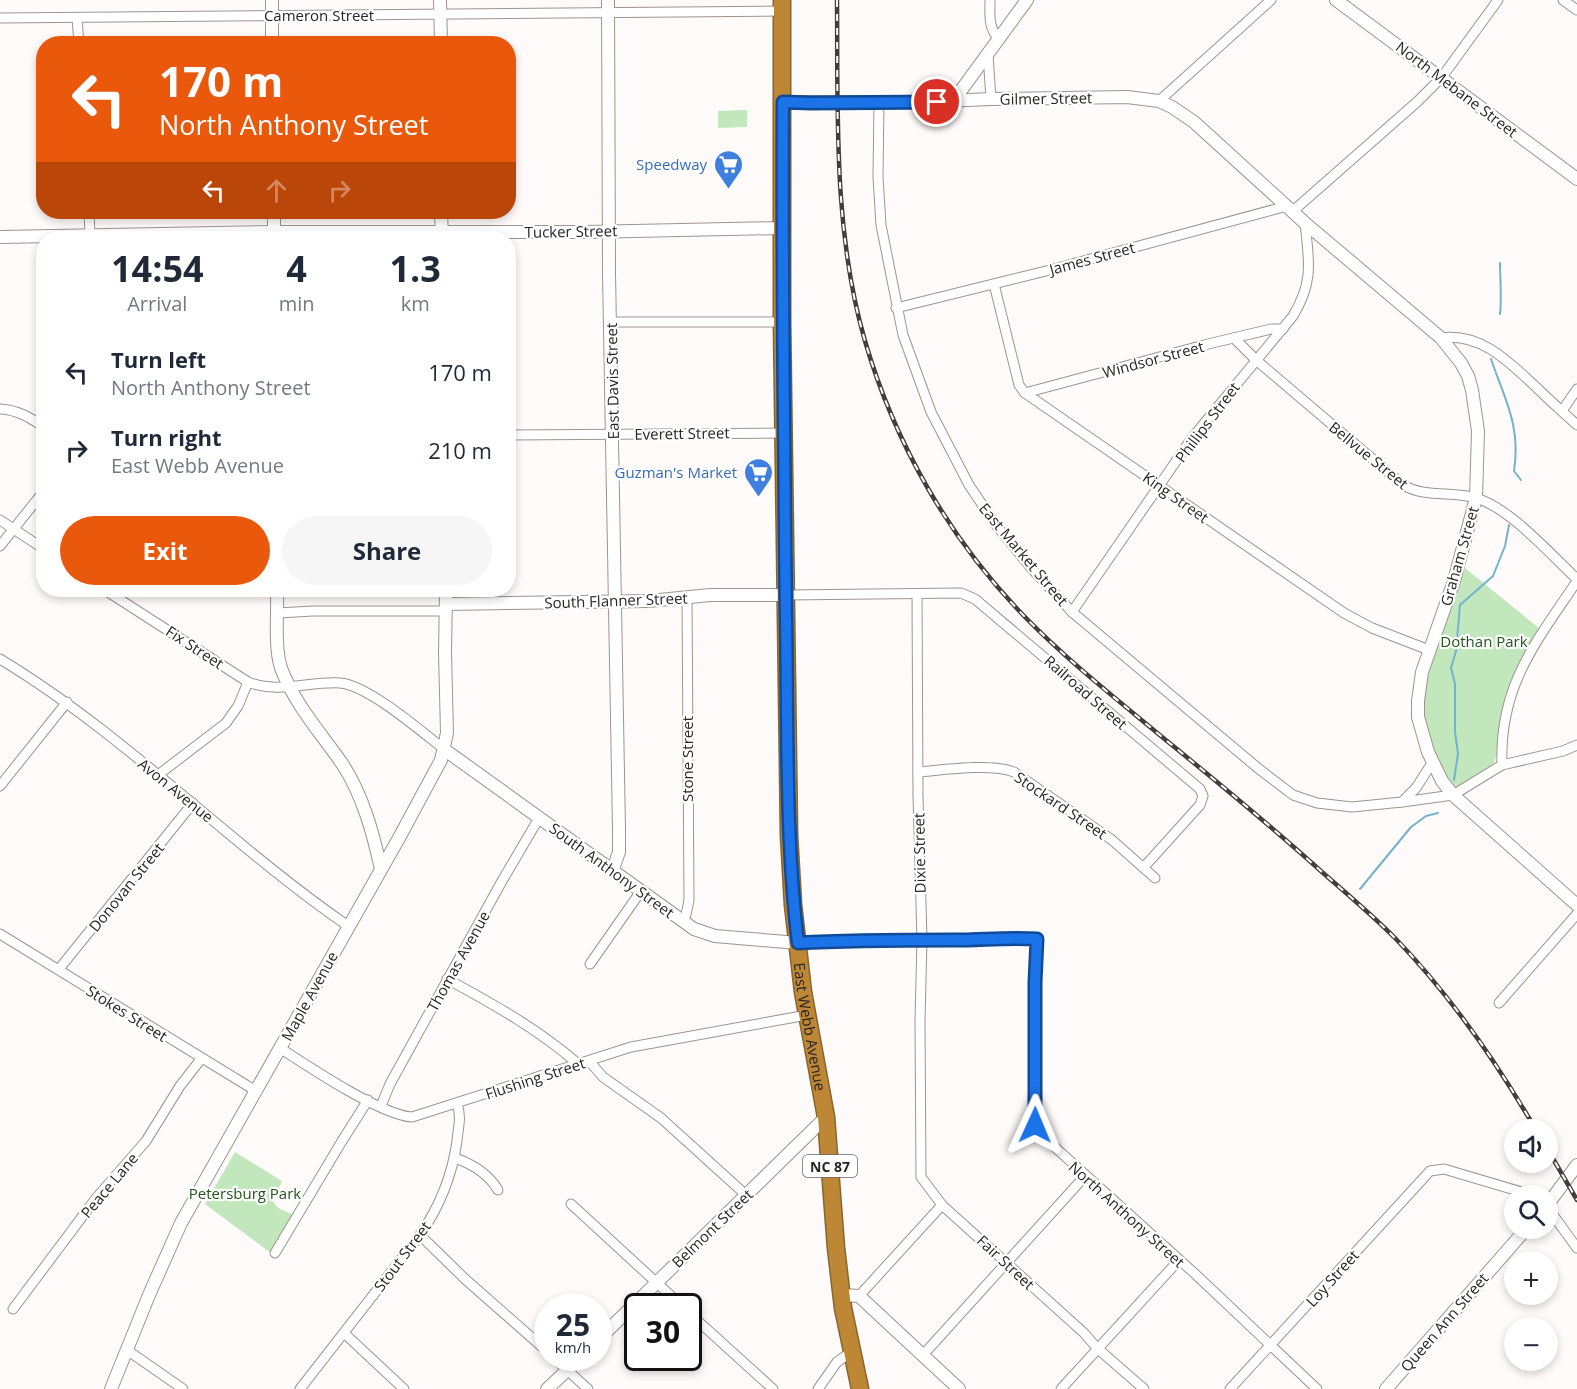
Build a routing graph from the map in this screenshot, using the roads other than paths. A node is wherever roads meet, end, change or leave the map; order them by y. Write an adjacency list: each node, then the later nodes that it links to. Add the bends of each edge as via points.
1 (272, 0): 12 (street)
2 (990, 0): 18 (street, via 990,25)
3 (1027, 0): 18 (street)
4 (1271, 0): 23 (street)
5 (1336, 0): 20 (street, North Mebane Street)
6 (1498, 0): 20 (street, James Street)
7 (1563, 0): 11 (street)
8 (782, 5): 10 (street, Cameron Street); 24 (highway, East Webb Avenue / NC 87)
9 (440, 6): 10 (street, Cameron Street); 12 (street, Cameron Street); 17 (street)
10 (608, 6): 30 (street, East Davis Street)
11 (1577, 10)
12 (272, 15): 14 (street, Cameron Street); 16 (street)
13 (0, 18): 14 (street, Cameron Street)
14 (77, 18): 15 (street)
15 (78, 36)
16 (272, 36)
17 (441, 36)
18 (998, 38): 19 (street)
19 (988, 55): 21 (street); 22 (street)
20 (1442, 77): 26 (street, North Mebane Street); 27 (street, James Street)
21 (992, 99): 22 (street, Gilmer Street); 23 (street, Gilmer Street)
22 (954, 100): 25 (street, Gilmer Street)
23 (1159, 100): 27 (street, Graham Street, via 1194,122)
24 (783, 102): 25 (street, Gilmer Street); 29 (highway, East Webb Avenue / NC 87)
25 (879, 102): 35 (street, East Market Street, via 880,214)
26 (1577, 179)
27 (1290, 208): 28 (street, Graham Street); 34 (street, James Street)
28 (1305, 223): 38 (street, Phillips Street, via 1309,265 1306,290); 40 (street, Graham Street)
29 (782, 228): 30 (street, Tucker Street); 37 (highway, East Webb Avenue / NC 87)
30 (610, 231): 31 (street, Tucker Street); 36 (street, East Davis Street)
31 (516, 233)
32 (36, 236): 33 (street, Tucker Street)
33 (0, 237)
34 (994, 284): 35 (street, James Street); 43 (street, via 1019,385)
35 (896, 308): 67 (street, East Market Street, via 931,412 969,484 996,525)
36 (611, 322): 37 (street); 50 (street, East Davis Street)
37 (782, 322): 48 (highway, East Webb Avenue / NC 87)
38 (1283, 329): 39 (street, Windsor Street); 41 (street, Phillips Street)
39 (1234, 338): 41 (street, Bellvue Street); 43 (street, Windsor Street)
40 (1441, 338): 45 (street, via 1459,338 1491,349); 52 (street, Graham Street, via 1461,363 1473,390 1478,431)
41 (1256, 360): 51 (street, Phillips Street, via 1192,438); 52 (street, Bellvue Street, via 1403,485 1419,492)
42 (1577, 389): 45 (street)
43 (1025, 393): 51 (street, King Street)
44 (0, 409): 46 (street, via 15,411)
45 (1562, 411): 47 (street)
46 (36, 422)
47 (1577, 425)
48 (784, 432): 50 (street, Everett Street); 60 (highway, East Webb Avenue / NC 87)
49 (516, 435): 50 (street, Everett Street)
50 (613, 435): 65 (street, East Davis Street)
51 (1160, 485): 67 (street, Phillips Street); 69 (street, King Street, via 1344,612 1371,628)
52 (1476, 498): 58 (street, Bellvue Street, via 1512,518); 69 (street, Graham Street)
53 (36, 501): 55 (street)
54 (0, 520): 55 (street)
55 (14, 530): 56 (street); 57 (street)
56 (36, 544)
57 (0, 546)
58 (1577, 580): 77 (street, via 1515,681 1507,712)
59 (917, 594): 60 (street); 78 (street, Dixie Street); 85 (street, Railroad Street, via 967,595 1202,792 1200,805)
60 (786, 595): 64 (street, South Flanner Street); 96 (highway, East Webb Avenue / NC 87, via 789,835)
61 (116, 597): 71 (street, Fix Street)
62 (277, 597): 68 (street)
63 (446, 597): 66 (street, Maple Avenue)
64 (687, 597): 65 (street, South Flanner Street); 92 (street, Stone Street, via 688,900)
65 (616, 602): 66 (street, South Flanner Street); 87 (street, East Davis Street, via 619,840)
66 (446, 607): 68 (street, South Flanner Street); 75 (street, Maple Avenue)
67 (1072, 612): 82 (street, East Market Street, via 1293,795 1317,803 1352,807)
68 (278, 613): 72 (street, via 280,666)
69 (1430, 650): 76 (street, Graham Street, via 1418,701 1421,731)
70 (0, 659): 73 (street, Avon Avenue)
71 (248, 682): 72 (street, Fix Street); 79 (street, via 226,723)
72 (290, 687): 75 (street, Fix Street, via 339,683 356,687); 86 (street, via 356,787)
73 (67, 702): 79 (street, Avon Avenue); 80 (street)
74 (1577, 745): 77 (street)
75 (444, 750): 84 (street, South Anthony Street); 86 (street, Maple Avenue)
76 (1432, 763): 81 (street, Graham Street); 82 (street)
77 (1502, 765): 81 (street)
78 (918, 772): 85 (street, Stockard Street, via 1014,772 1095,827); 95 (street, Dixie Street)
79 (158, 775): 83 (street, Avon Avenue)
80 (0, 786)
81 (1453, 795): 82 (street, East Market Street); 90 (street, Graham Street)
82 (1402, 802)
83 (193, 803): 93 (street, Avon Avenue); 98 (street, Donovan Street)
84 (539, 818): 87 (street, South Anthony Street); 99 (street, Thomas Avenue)
85 (1144, 867): 88 (street, Stockard Street)
86 (381, 869): 93 (street, Maple Avenue)
87 (613, 869): 89 (street, South Anthony Street)
88 (1155, 878)
89 (641, 891): 92 (street, South Anthony Street); 97 (street)
90 (1577, 905)
91 (1577, 914): 100 (street)
92 (682, 920): 96 (street, South Anthony Street, via 715,936)
93 (348, 926): 102 (street, Maple Avenue)
94 (0, 934): 98 (street, Stokes Street)
95 (922, 940): 96 (street, North Anthony Street); 110 (street, Dixie Street); 114 (street, North Anthony Street, via 1037,939 1035,1125 1041,1136)
96 (798, 943): 101 (highway, East Webb Avenue / NC 87)
97 (590, 964)
98 (59, 969): 103 (street, Stokes Street)
99 (447, 979): 105 (street, via 504,1010); 109 (street, Thomas Avenue)
100 (1499, 1003)
101 (807, 1015): 104 (street, Flushing Street, via 631,1047); 111 (highway, East Webb Avenue / NC 87)
102 (280, 1048): 106 (street, Maple Avenue); 107 (street, Flushing Street)
103 (201, 1059): 106 (street, Stokes Street); 131 (street, Peace Lane, via 146,1141 97,1197)
104 (589, 1061): 105 (street, Flushing Street); 118 (street, via 603,1077 661,1118)
105 (577, 1063): 108 (street, Flushing Street)
106 (256, 1091): 138 (street, Maple Avenue, via 177,1232)
107 (368, 1100): 109 (street, Flushing Street); 125 (street)
108 (457, 1104): 109 (street, Flushing Street, via 412,1117); 112 (street, Stout Street, via 461,1119)
109 (381, 1106)
110 (920, 1111): 120 (street, Fair Street, via 920,1172 923,1182)
111 (826, 1117): 118 (street, Belmont Street); 130 (highway, East Webb Avenue / NC 87, via 836,1248)
112 (455, 1158): 116 (street, via 492,1179); 122 (street, Stout Street, via 443,1195)
113 (1577, 1165): 117 (street)
114 (1085, 1176): 126 (street, North Anthony Street); 127 (street)
115 (1504, 1187): 136 (street, Loy Street, via 1444,1169 1427,1174)
116 (498, 1190)
117 (1558, 1192)
118 (746, 1195): 128 (street, Belmont Street)
119 (571, 1204): 128 (street)
120 (942, 1205): 127 (street, Fair Street); 130 (street)
121 (1558, 1220): 124 (street)
122 (420, 1235): 134 (street, Stout Street); 135 (street)
123 (1517, 1239): 157 (street, Queen Ann Street)
124 (1577, 1248)
125 (275, 1253)
126 (1179, 1260): 136 (street, North Anthony Street); 137 (street)
127 (1006, 1263): 137 (street, Fair Street); 140 (street)
128 (657, 1283): 129 (street); 133 (street, Belmont Street)
129 (668, 1293)
130 (850, 1296): 139 (highway, East Webb Avenue / NC 87); 140 (street)
131 (13, 1309)
132 (702, 1325): 149 (street)
133 (612, 1326)
134 (344, 1333): 145 (street, Stout Street); 146 (street)
135 (534, 1340)
136 (1271, 1345): 155 (street, Loy Street); 156 (street, North Anthony Street)
137 (1097, 1348): 153 (street); 154 (street, Fair Street)
138 (127, 1350): 143 (street, Maple Avenue); 144 (street)
139 (851, 1352): 150 (street, via 837,1362); 151 (highway, East Webb Avenue / NC 87)
140 (923, 1355): 152 (street)
141 (567, 1371): 147 (street)
142 (569, 1371): 148 (street)
143 (111, 1389)
144 (183, 1389)
145 (300, 1389)
146 (404, 1389)
147 (547, 1389)
148 (588, 1389)
149 (773, 1389)
150 (818, 1389)
151 (860, 1389)
152 (959, 1389)
153 (1061, 1389)
154 (1144, 1389)
155 (1230, 1389)
156 (1317, 1389)
157 (1386, 1389)

